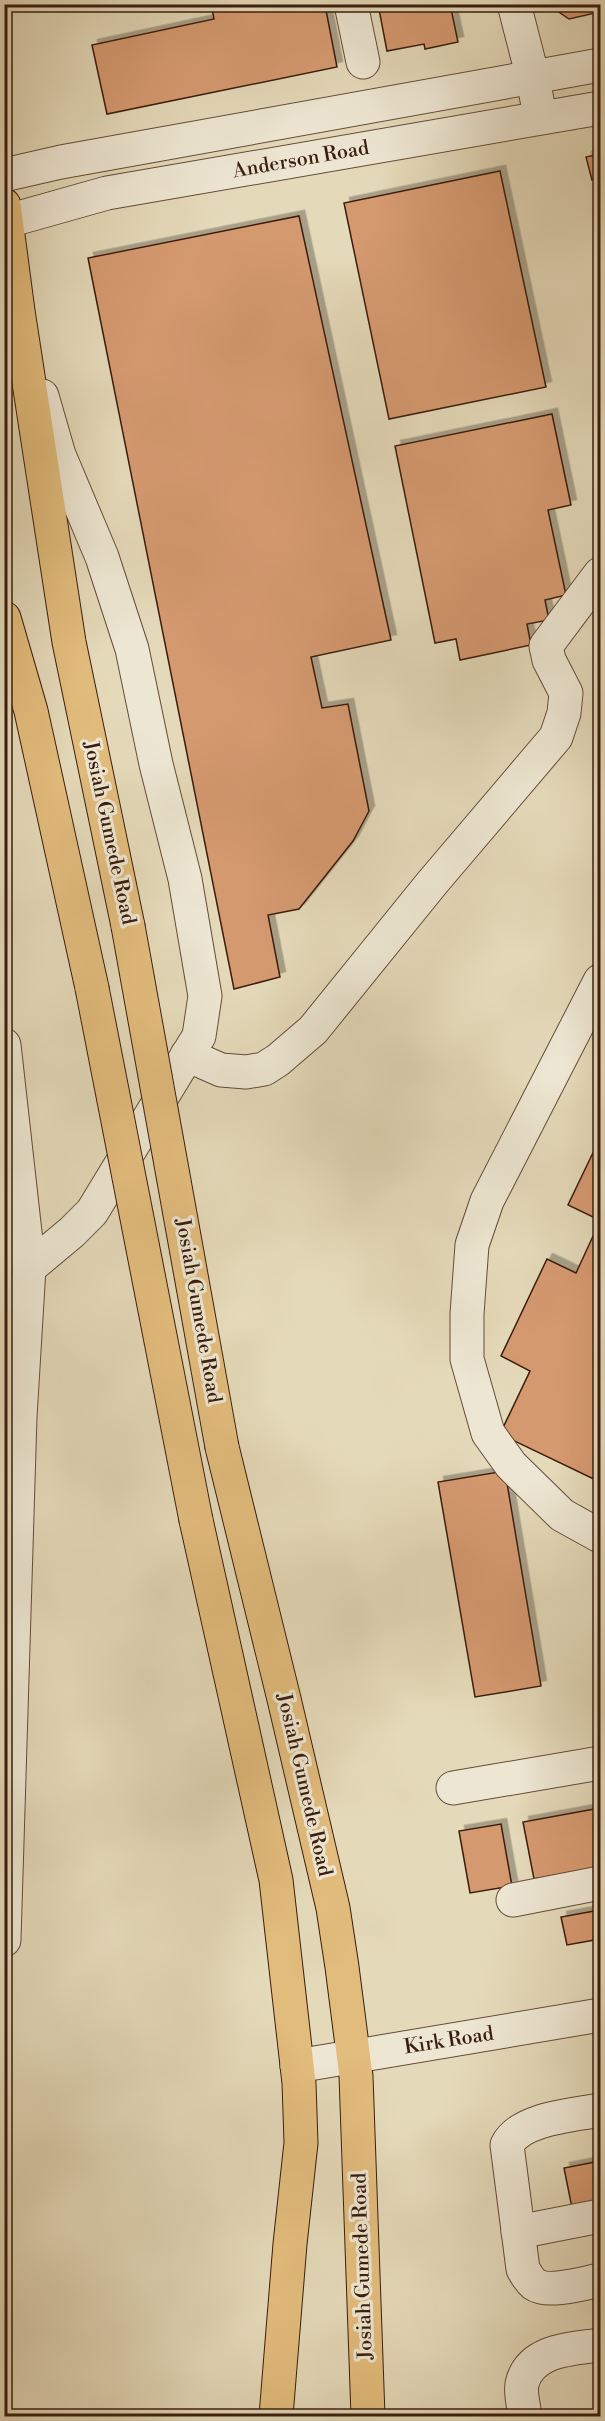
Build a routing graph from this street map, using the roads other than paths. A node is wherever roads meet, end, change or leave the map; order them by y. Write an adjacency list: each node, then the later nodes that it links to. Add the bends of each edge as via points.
1 (351, 4): 3 (street)
2 (514, 4): 5 (street)
3 (363, 62)
4 (600, 65): 5 (street, Anderson Road)
5 (533, 78): 7 (street); 8 (street, Anderson Road)
6 (600, 108): 7 (street, Anderson Road)
7 (540, 119): 9 (street, Anderson Road, via 108,193)
8 (4, 175)
9 (5, 216): 10 (main road, Josiah Gumede Road)
10 (18, 310): 15 (street, via 59,455 102,556 132,649 185,879 205,996 199,1036); 26 (main road, Josiah Gumede Road, bridge, via 69,642 128,926 222,1447 333,1908)
11 (600, 574): 15 (street, via 546,646 566,693 556,737 313,1030 264,1069 221,1070)
12 (4, 618): 27 (main road, Josiah Gumede Road, bridge, via 31,711 92,988 195,1520 276,1880)
13 (600, 981): 18 (street, via 487,1201 472,1245 467,1359 488,1433 512,1465 562,1515)
14 (4, 1045): 16 (street)
15 (187, 1055): 16 (street, via 92,1212)
16 (29, 1268): 17 (street)
17 (12, 1417): 23 (street)
18 (600, 1536)
19 (600, 1763): 20 (street)
20 (453, 1788)
21 (600, 1883): 22 (street)
22 (513, 1900)
23 (5, 1925): 24 (street)
24 (4, 1940)
25 (600, 2015): 26 (street, Kirk Road)
26 (354, 2057): 27 (street, Kirk Road); 34 (main road, Josiah Gumede Road)
27 (297, 2066): 33 (main road, Josiah Gumede Road, via 301,2144)
28 (600, 2110): 30 (street, via 550,2119 525,2128 510,2139 507,2145)
29 (600, 2216): 30 (street)
30 (518, 2232): 31 (street, via 523,2269 535,2284 560,2288)
31 (600, 2280)
32 (600, 2345): 35 (street, via 546,2354 522,2384)
33 (276, 2416)
34 (368, 2416)
35 (525, 2416)

